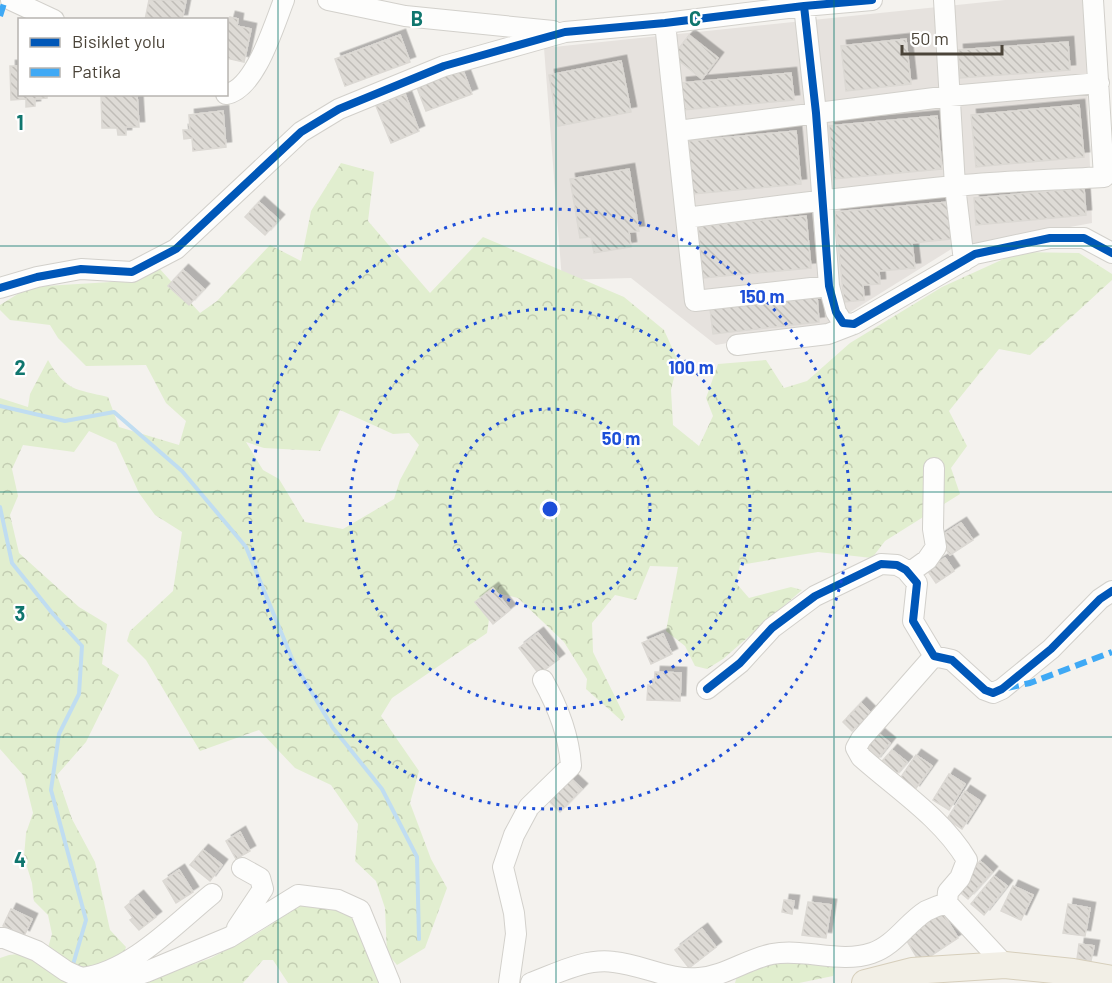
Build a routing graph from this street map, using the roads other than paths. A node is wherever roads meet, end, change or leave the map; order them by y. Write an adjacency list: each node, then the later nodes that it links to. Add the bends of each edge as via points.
1 (11, 0): 8 (street)
2 (284, 0): 12 (street, via 251,76 235,93)
3 (328, 0): 10 (street, via 405,16)
4 (872, 0): 7 (street)
5 (944, 0): 13 (street)
6 (1094, 0): 11 (street)
7 (804, 6): 9 (street); 14 (street)
8 (50, 18)
9 (665, 23): 10 (street); 15 (street)
10 (565, 32): 22 (street, via 444,66 339,109 301,132 176,249 132,272 81,269)
11 (1099, 83): 13 (street); 16 (street, via 1104,177)
12 (228, 94)
13 (950, 96): 14 (street); 16 (street)
14 (816, 113): 15 (street); 17 (street)
15 (678, 131): 18 (street)
16 (955, 186): 17 (street); 20 (street)
17 (821, 200): 18 (street); 21 (street)
18 (686, 218): 21 (street, via 695,301)
19 (1112, 253): 20 (street, via 1084,238 1050,238 975,254)
20 (964, 261): 23 (street)
21 (829, 286): 23 (street, via 843,323)
22 (0, 288)
23 (854, 324): 24 (street, via 828,333)
24 (736, 345)
25 (934, 468): 26 (street, via 936,547 927,560)
26 (909, 573): 28 (street, via 917,583 914,621); 30 (street, via 897,565 881,564 815,596 772,628 740,663)
27 (1112, 591): 28 (street, via 1051,649 993,693 952,660)
28 (934, 656): 33 (street, via 856,748 861,757 938,823 963,852 967,860 960,878 948,892)
29 (543, 680): 41 (street, via 561,718 570,746 571,766 529,807 503,867 516,934)
30 (707, 689)
31 (242, 868): 34 (street, via 260,878 263,889)
32 (212, 894): 38 (street, via 135,957)
33 (947, 903): 36 (street); 42 (street, via 926,911 885,948 872,954 850,957 775,953 698,979 614,961 584,963)
34 (230, 937): 39 (street); 40 (street, via 298,895 338,900 360,910)
35 (1, 940): 38 (street, via 37,951)
36 (1005, 965): 37 (main road); 43 (main road, via 912,971)
37 (1112, 979)
38 (87, 981)
39 (112, 983)
40 (390, 983)
41 (509, 983)
42 (531, 983)
43 (865, 983)

